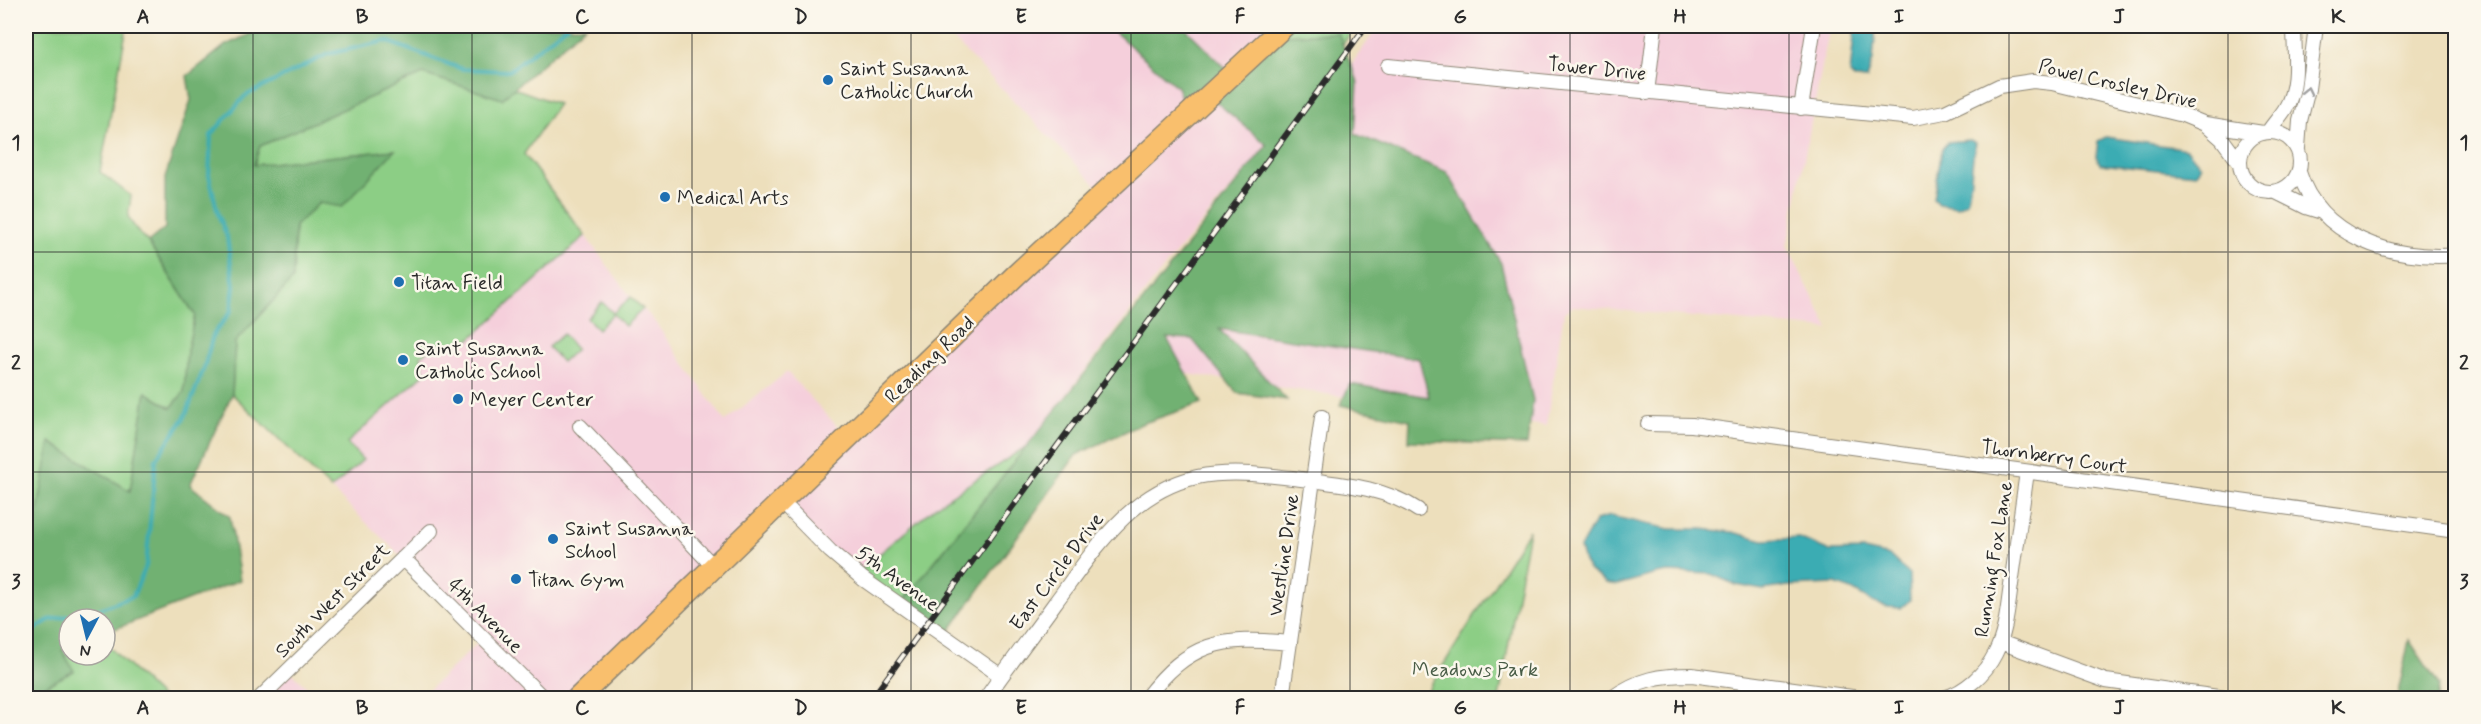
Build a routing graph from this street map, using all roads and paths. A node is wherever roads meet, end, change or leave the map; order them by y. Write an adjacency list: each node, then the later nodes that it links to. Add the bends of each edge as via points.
1 (1284, 26): 22 (main road, Reading Road)
2 (1655, 26): 7 (street)
3 (1814, 26): 8 (street)
4 (2294, 26): 10 (street, via 2296,62 2291,95 2285,110)
5 (2316, 26): 11 (street, one-way to 5)
6 (1388, 66): 7 (street, Tower Drive)
7 (1647, 93): 8 (street, Tower Drive)
8 (1807, 109): 9 (street, Powel Crosley Drive, via 1921,117 1945,112 1998,86 2033,81 2183,115)
9 (2205, 124): 10 (street, Powel Crosley Drive); 12 (street, Powel Crosley Drive)
10 (2265, 132): 11 (street, via 2285,136); 12 (street, via 2246,143)
11 (2298, 148): 13 (street)
12 (2240, 162): 14 (street, via 2251,186 2267,193)
13 (2299, 172): 14 (street, via 2290,185); 15 (street)
14 (2276, 192): 15 (street)
15 (2319, 211): 16 (street, via 2347,232 2384,249 2437,257)
16 (2456, 255)
17 (1322, 417): 21 (street, Westline Drive)
18 (1648, 424): 20 (street, Thornberry Court, via 1692,425)
19 (580, 426): 27 (street)
20 (2027, 472): 25 (street, Thornberry Court); 28 (street, Running Fox Lane)
21 (1314, 481): 23 (street, East Circle Drive, via 1388,494); 29 (street, Westline Drive); 30 (street, East Circle Drive, via 1222,473 1154,493 1107,532)
22 (781, 501): 27 (main road, Reading Road); 30 (street, 5th Avenue, via 856,574)
23 (1418, 510)
24 (431, 531): 26 (street, South West Street)
25 (2456, 531)
26 (403, 558): 32 (street, South West Street); 33 (street, 4th Avenue)
27 (713, 566): 34 (main road, Reading Road)
28 (2000, 642): 40 (street, Running Fox Lane, via 1980,675); 41 (street, via 2106,681)
29 (1290, 643): 36 (street, via 1248,640 1207,647 1171,668); 37 (street, Westline Drive)
30 (1001, 676): 35 (street, East Circle Drive)
31 (1777, 693): 38 (street, via 1692,675 1666,675 1633,684); 39 (street)
32 (260, 699)
33 (543, 699)
34 (578, 699)
35 (986, 699)
36 (1146, 699)
37 (1282, 699)
38 (1612, 699)
39 (1859, 699)
40 (1944, 699)
41 (2225, 699)

